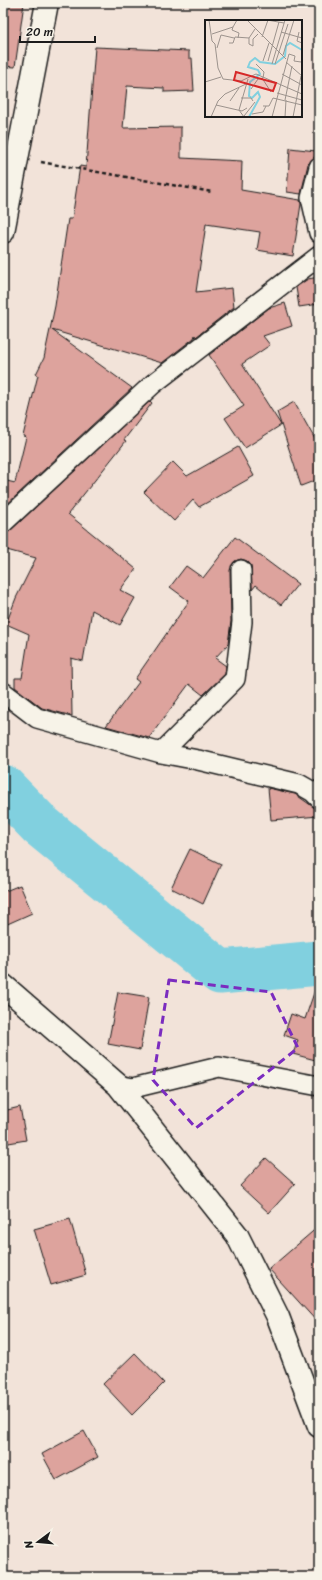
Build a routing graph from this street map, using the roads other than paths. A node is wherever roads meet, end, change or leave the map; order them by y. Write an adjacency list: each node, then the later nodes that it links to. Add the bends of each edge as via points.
1 (47, 3): 3 (main road)
2 (319, 167): 4 (street, via 311,198)
3 (3, 232)
4 (319, 233)
5 (319, 256): 6 (street, via 153,384)
6 (3, 523)
7 (241, 570): 9 (street, via 242,622 235,679)
8 (3, 692): 9 (street, via 37,718)
9 (161, 753): 10 (street, via 299,784)
10 (319, 798)
11 (3, 985): 12 (main road)
12 (118, 1085): 13 (street, via 133,1088 220,1067); 14 (main road, via 237,1235 278,1317)
13 (319, 1086)
14 (319, 1426)

